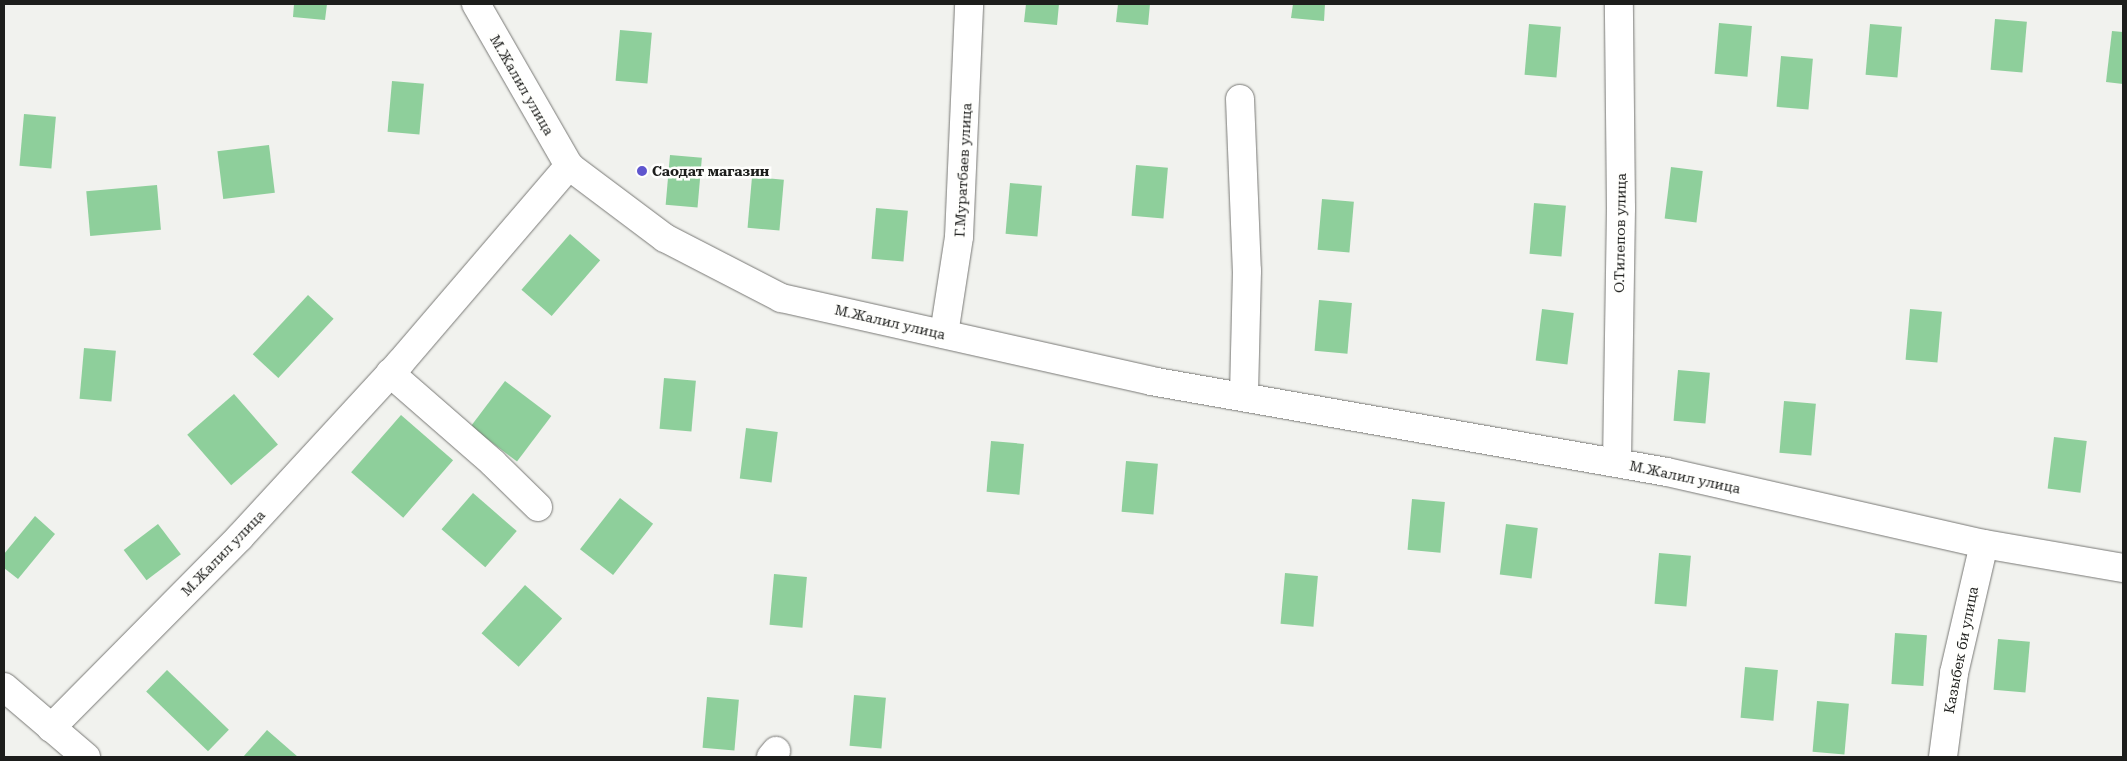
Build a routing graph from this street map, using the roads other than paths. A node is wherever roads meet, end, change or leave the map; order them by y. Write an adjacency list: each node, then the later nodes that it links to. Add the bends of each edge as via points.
1 (476, 4): 5 (street, М.Жалил улица)
2 (969, 4): 6 (street, Г.Муратбаев улица, via 959,237)
3 (1619, 4): 9 (street, О.Тилепов улица, via 1621,208)
4 (1240, 99): 8 (street, via 1247,271)
5 (570, 166): 6 (street, М.Жалил улица, via 665,238 781,298); 7 (street, М.Жалил улица)
6 (944, 334): 8 (street, М.Жалил улица, via 1151,381)
7 (390, 374): 10 (street, via 494,463); 14 (street, М.Жалил улица, via 240,537)
8 (1244, 397): 9 (street, М.Жалил улица)
9 (1617, 463): 11 (street, М.Жалил улица)
10 (538, 508)
11 (1984, 544): 12 (street, М.Жалил улица); 16 (street, Казыбек би улица, via 1954,673)
12 (2123, 568)
13 (4, 688): 14 (street)
14 (51, 728): 15 (street)
15 (86, 757)
16 (1943, 757)

